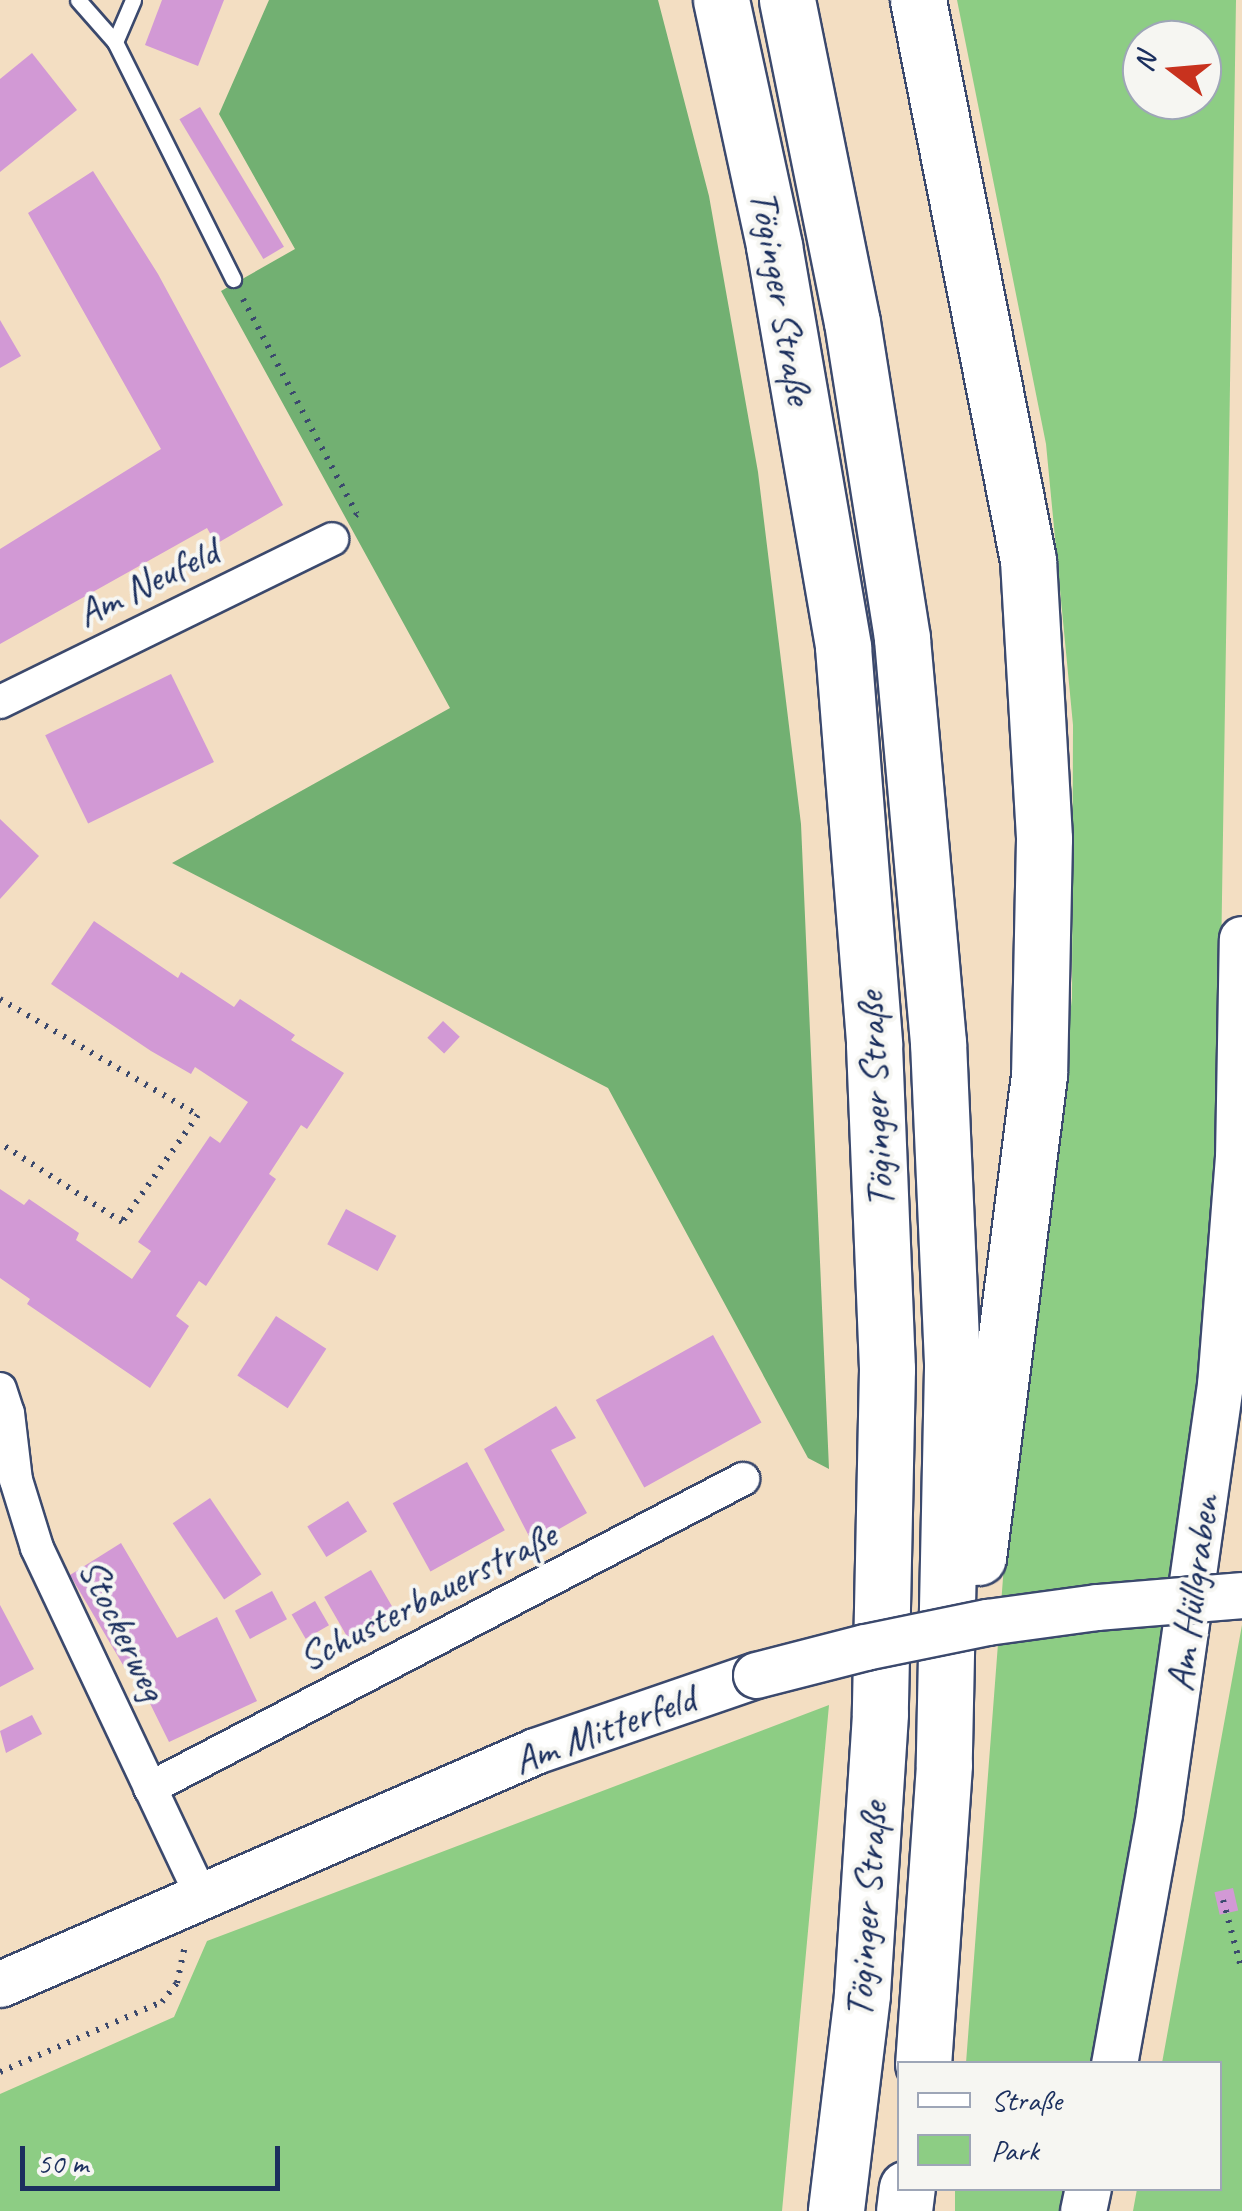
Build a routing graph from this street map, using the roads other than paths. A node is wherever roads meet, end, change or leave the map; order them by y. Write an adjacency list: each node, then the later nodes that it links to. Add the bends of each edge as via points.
1 (78, 0): 7 (lane)
2 (133, 0): 7 (lane)
3 (688, 0): 8 (highway, via 733,192)
4 (721, 0): 8 (highway, Töginger Straße)
5 (787, 0): 17 (highway, Töginger Straße, via 852,322 902,639 933,984 952,1368)
6 (918, 0): 17 (highway, via 1028,560 1044,839 1040,1074 980,1544)
7 (115, 42): 9 (lane)
8 (774, 246): 23 (highway, Töginger Straße, via 843,648 874,1045 887,1370 879,1732 862,1996)
9 (233, 280)
10 (332, 539): 11 (street, Am Neufeld)
11 (0, 702)
12 (1242, 939): 13 (street, Am Hüllgraben)
13 (1231, 1386): 22 (street, Am Hüllgraben)
14 (0, 1389): 18 (street, Stockerweg, via 16,1480 37,1548)
15 (742, 1480): 18 (street, Schusterbauerstraße)
16 (1242, 1595): 19 (street, Am Mitterfeld, bridge, via 987,1622 756,1675 535,1751)
17 (944, 1765): 21 (highway, Töginger Straße)
18 (150, 1788): 19 (street, Stockerweg)
19 (200, 1896): 20 (street, Am Mitterfeld)
20 (0, 1984)
21 (923, 2061)
22 (1115, 2061)
23 (836, 2211)

